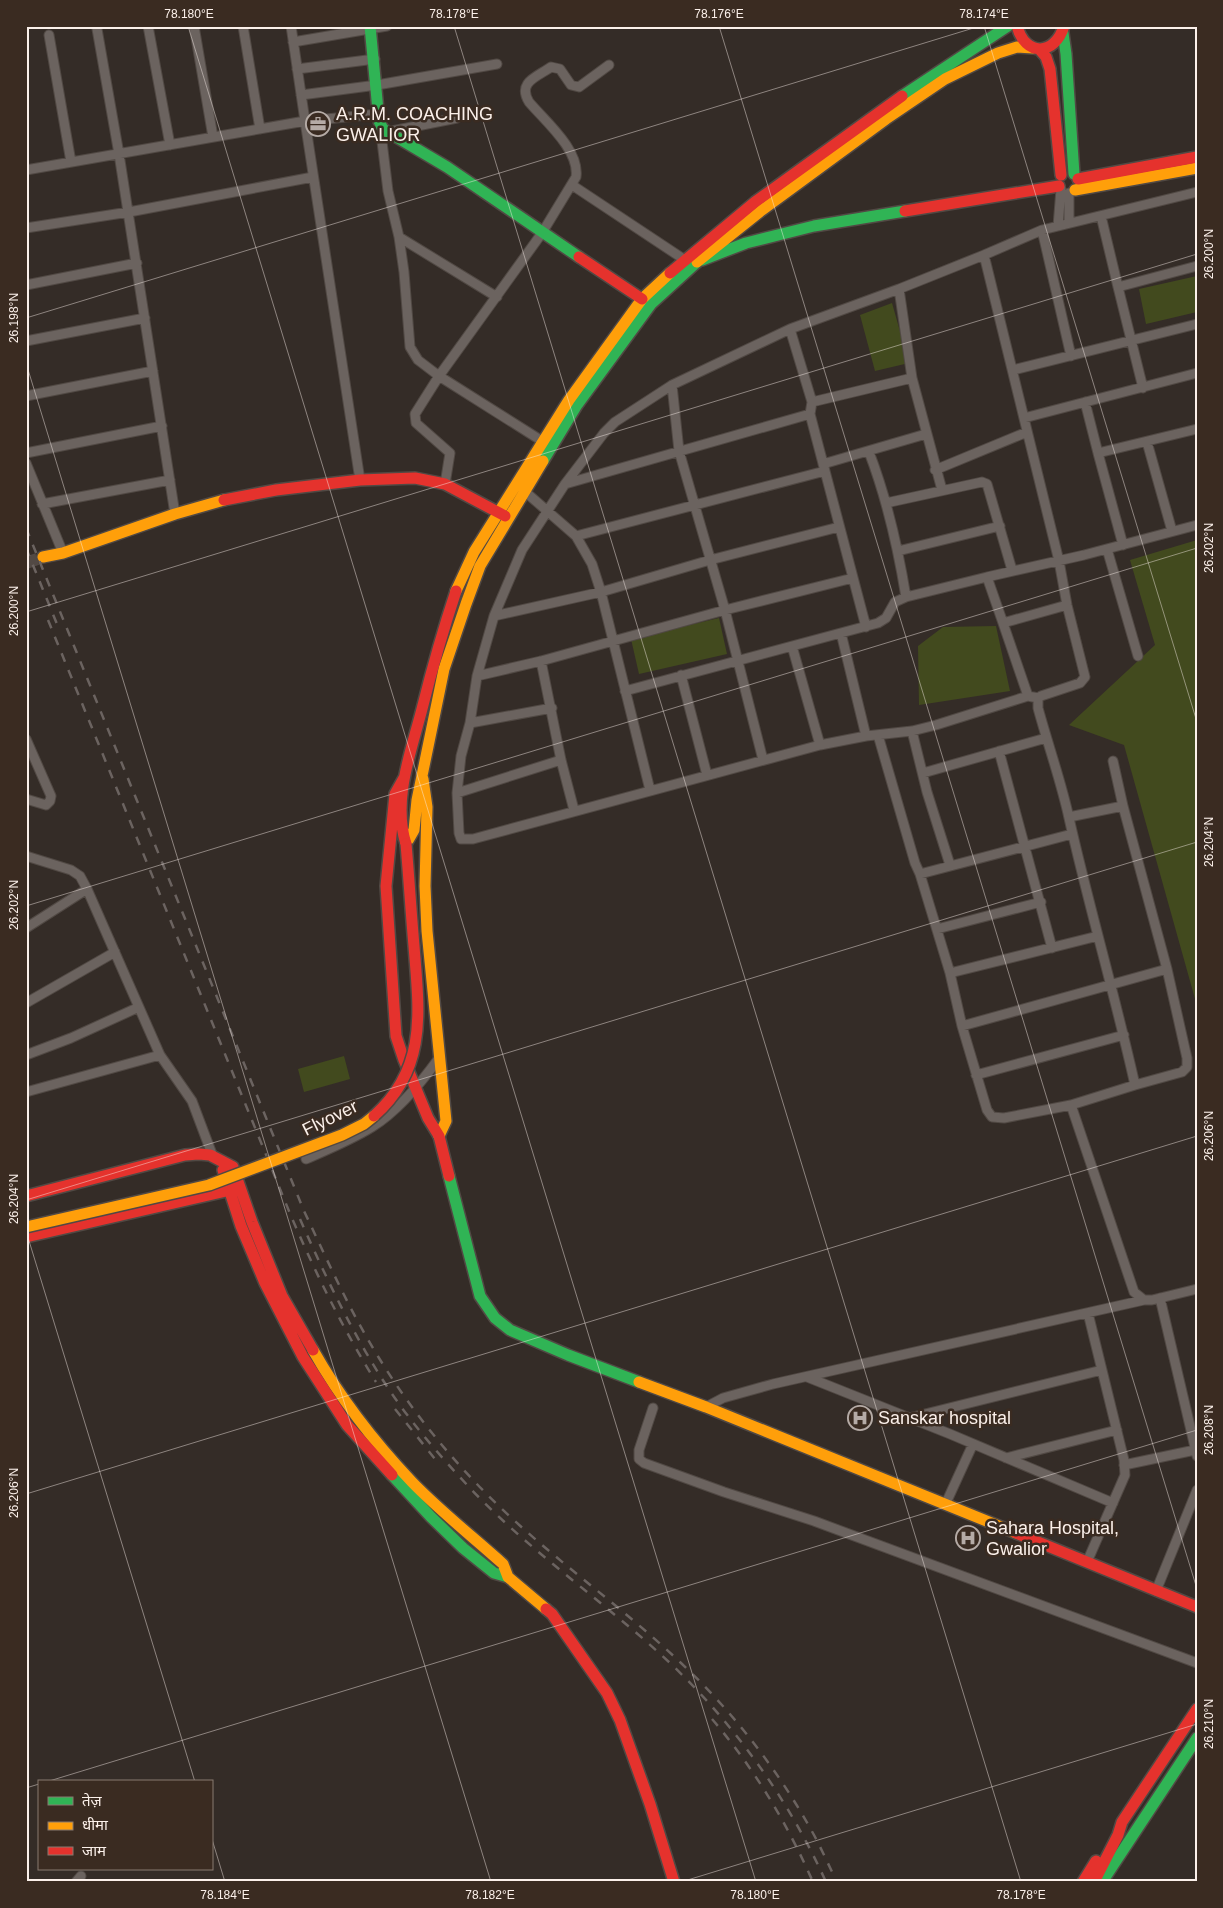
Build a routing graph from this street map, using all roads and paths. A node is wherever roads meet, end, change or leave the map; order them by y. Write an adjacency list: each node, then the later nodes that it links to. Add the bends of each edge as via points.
1 (148, 26): 25 (street)
2 (194, 26): 24 (street)
3 (243, 26): 23 (street)
4 (290, 26): 12 (street)
5 (387, 26): 8 (street)
6 (1008, 26): 45 (main road, via 880,111 756,202)
7 (1018, 26): 13 (main road, via 1025,44)
8 (370, 27): 12 (street); 14 (main road)
9 (97, 29): 26 (street)
10 (1063, 30): 13 (main road, via 1054,45); 32 (main road)
11 (49, 35): 28 (street)
12 (293, 42): 17 (street)
13 (1036, 49): 34 (main road, via 1046,57 1050,69); 46 (main road, via 1017,47 998,53 945,79 762,210)
14 (375, 59): 17 (street); 18 (main road)
15 (497, 64): 18 (street)
16 (609, 65): 33 (street, via 579,87 571,85 556,66 524,88 529,102 572,154 577,170)
17 (297, 69): 19 (street)
18 (377, 85): 19 (street); 22 (main road)
19 (301, 94): 21 (street)
20 (457, 118): 22 (street)
21 (305, 120): 22 (street); 23 (street); 31 (street)
22 (382, 123): 42 (main road); 43 (street, via 388,191)
23 (260, 128): 24 (street)
24 (213, 137): 25 (street)
25 (170, 145): 26 (street)
26 (120, 154): 28 (street); 36 (street)
27 (1197, 158): 32 (main road)
28 (71, 162): 30 (street)
29 (1197, 168): 34 (main road)
30 (26, 170)
31 (313, 176): 36 (street); 86 (street)
32 (1076, 176): 34 (main road, via 1078,185); 34 (main road, via 1068,172)
33 (572, 185): 42 (street); 45 (street)
34 (1065, 187): 38 (street); 39 (street); 46 (main road, via 814,226 746,243)
35 (1197, 192): 37 (street)
36 (129, 212): 40 (street); 47 (street)
37 (1100, 216): 38 (street); 50 (street)
38 (1069, 223): 39 (street)
39 (1058, 226): 41 (street)
40 (26, 228)
41 (1042, 230): 44 (street); 59 (street)
42 (542, 233): 52 (street); 53 (main road)
43 (399, 237): 52 (street); 63 (street, via 410,347 418,360)
44 (984, 255): 51 (street); 60 (street)
45 (685, 260): 53 (main road)
46 (697, 262): 89 (main road, via 651,304)
47 (137, 263): 49 (street); 54 (street)
48 (1197, 266): 50 (street)
49 (26, 285)
50 (1118, 287): 58 (street)
51 (899, 289): 56 (street); 64 (street)
52 (497, 297): 63 (street)
53 (642, 299): 76 (main road)
54 (145, 318): 57 (street); 61 (street)
55 (1197, 324): 58 (street)
56 (790, 329): 65 (street); 68 (street)
57 (26, 340)
58 (1131, 340): 59 (street); 66 (street)
59 (1071, 356): 60 (street)
60 (1013, 370): 71 (street)
61 (153, 371): 67 (street); 72 (street)
62 (1197, 373): 66 (street)
63 (439, 376): 76 (street); 87 (street, via 415,419 450,454)
64 (912, 378): 68 (street); 75 (street)
65 (672, 385): 78 (street); 88 (street, via 609,428)
66 (1143, 388): 69 (street)
67 (26, 396)
68 (812, 402): 70 (street)
69 (1085, 402): 71 (street); 81 (street)
70 (810, 414): 78 (street); 83 (street)
71 (1024, 418): 74 (street)
72 (162, 426): 80 (street); 85 (street)
73 (1197, 429): 77 (street)
74 (1027, 432): 84 (street); 108 (street)
75 (926, 434): 79 (street); 84 (street)
76 (542, 441): 89 (main road)
77 (1147, 442): 81 (street); 100 (street)
78 (679, 451): 88 (street); 93 (street)
79 (869, 452): 83 (street); 91 (street)
80 (26, 453)
81 (1098, 453): 102 (street)
82 (26, 463): 92 (street)
83 (824, 468): 93 (street); 99 (street)
84 (936, 470): 90 (street)
85 (170, 480): 92 (street); 95 (street)
86 (360, 480): 87 (main road, via 415,478); 95 (main road, via 251,494)
87 (445, 484): 96 (main road)
88 (565, 484): 94 (street)
89 (520, 488): 94 (street); 96 (main road)
90 (942, 490): 91 (street); 98 (street, via 982,482 987,484)
91 (886, 503): 104 (street)
92 (42, 504): 105 (street)
93 (695, 505): 101 (street); 107 (street)
94 (547, 512): 101 (street); 116 (street, via 522,550)
95 (175, 514): 105 (main road)
96 (503, 515): 144 (main road, via 474,552 456,588); 145 (main road, Flyover, via 480,566 447,659)
97 (1197, 525): 100 (street)
98 (1000, 526): 104 (street); 109 (street)
99 (839, 527): 107 (street); 111 (street)
100 (1172, 531): 102 (street)
101 (576, 536): 112 (street, via 592,564)
102 (1124, 544): 103 (street)
103 (1107, 549): 108 (street); 122 (street)
104 (898, 552): 113 (street)
105 (63, 553): 106 (main road)
106 (43, 557)
107 (710, 560): 112 (street); 115 (street)
108 (1059, 561): 109 (street); 114 (street)
109 (1012, 570): 110 (street)
110 (987, 577): 113 (street); 117 (street)
111 (853, 578): 115 (street); 118 (street)
112 (601, 592): 116 (street); 120 (street)
113 (906, 597): 118 (street, via 895,602 886,618)
114 (1067, 605): 117 (street); 129 (street, via 1083,681)
115 (725, 610): 120 (street); 123 (street)
116 (494, 616): 126 (street)
117 (1003, 623): 128 (street)
118 (866, 627): 119 (street)
119 (842, 633): 121 (street); 134 (street)
120 (612, 642): 124 (street); 127 (street)
121 (792, 646): 123 (street); 137 (street)
122 (1138, 656)
123 (738, 660): 125 (street); 140 (street)
124 (541, 662): 126 (street); 130 (street)
125 (680, 675): 127 (street); 143 (street)
126 (477, 676): 131 (street)
127 (625, 691): 146 (street)
128 (1028, 696): 129 (street); 132 (street)
129 (1038, 698): 136 (street)
130 (552, 708): 131 (street); 139 (street)
131 (470, 723): 147 (street, via 461,756)
132 (912, 731): 133 (street); 142 (street)
133 (878, 735): 134 (street); 157 (street)
134 (866, 736): 137 (street)
135 (26, 738): 148 (street, via 51,796 46,805)
136 (1046, 738): 138 (street); 151 (street)
137 (820, 745): 140 (street)
138 (999, 751): 142 (street); 154 (street)
139 (561, 760): 147 (street); 150 (street)
140 (763, 760): 143 (street)
141 (1113, 761): 149 (street)
142 (923, 773): 156 (street)
143 (707, 775): 146 (street)
144 (404, 778): 153 (main road, Flyover, via 401,828); 177 (main road, via 395,794 386,886 396,1036)
145 (422, 779): 153 (main road, Flyover, via 414,830); 174 (main road, via 427,807 428,931)
146 (650, 790): 150 (street)
147 (457, 793): 150 (street, via 458,833 461,839 466,840)
148 (26, 799)
149 (1123, 806): 151 (street); 165 (street)
150 (574, 810)
151 (1069, 817): 152 (street)
152 (1072, 834): 154 (street); 162 (street)
153 (406, 844): 185 (main road, Flyover, bridge, via 418,1030 413,1055 402,1082 380,1110 364,1124 342,1135 209,1185)
154 (1025, 846): 156 (street); 159 (street)
155 (26, 856): 158 (street, via 71,870 80,876)
156 (950, 865): 157 (street)
157 (920, 874): 161 (street)
158 (87, 889): 160 (street); 164 (street)
159 (1041, 902): 161 (street); 163 (street)
160 (29, 923)
161 (937, 929): 166 (street)
162 (1098, 936): 163 (street); 167 (street)
163 (1052, 948): 166 (street)
164 (115, 952): 168 (street); 169 (street)
165 (1166, 969): 167 (street); 176 (street, via 1187,1067 1182,1072)
166 (950, 973): 170 (street)
167 (1112, 984): 170 (street); 171 (street)
168 (26, 1002)
169 (140, 1007): 172 (street); 173 (street)
170 (962, 1026): 175 (street)
171 (1124, 1035): 175 (street); 176 (street)
172 (26, 1055)
173 (160, 1055): 178 (street); 181 (street, via 192,1100)
174 (439, 1058): 177 (street); 180 (main road, via 446,1121)
175 (976, 1074): 179 (street, via 992,1117 1004,1118)
176 (1135, 1085): 179 (street)
177 (416, 1088): 180 (main road, via 430,1126); 182 (street, via 374,1126)
178 (26, 1092)
179 (1071, 1104): 189 (street, via 1134,1292)
180 (438, 1136): 193 (main road, via 480,1296 495,1318 510,1330 568,1355)
181 (212, 1154): 183 (main road, via 223,1160 222,1171); 184 (main road, via 185,1155)
182 (306, 1159)
183 (234, 1189): 186 (main road); 211 (main road, via 241,1226 265,1283 303,1357 347,1426 463,1548 494,1573 508,1577 552,1614 607,1693 620,1720)
184 (26, 1196)
185 (26, 1227)
186 (26, 1237)
187 (1197, 1289): 188 (street)
188 (1160, 1298): 189 (street); 198 (street)
189 (1144, 1300): 190 (street)
190 (1088, 1313): 191 (street); 192 (street)
191 (1102, 1370): 195 (street); 196 (street)
192 (806, 1377): 193 (street, via 723,1398); 195 (street)
193 (706, 1407): 202 (main road)
194 (653, 1408): 207 (street, via 639,1450 639,1459 644,1463 822,1524)
195 (909, 1418): 197 (street)
196 (1117, 1430): 199 (street); 200 (street)
197 (973, 1444): 199 (street); 202 (street)
198 (1196, 1453): 200 (street)
199 (1006, 1458): 203 (street)
200 (1124, 1465): 203 (street, via 1125,1475)
201 (1197, 1490): 205 (street)
202 (946, 1503): 204 (main road)
203 (1113, 1503): 204 (street)
204 (1087, 1562): 205 (main road)
205 (1156, 1590): 206 (main road)
206 (1197, 1607)
207 (1197, 1662)
208 (1197, 1709): 210 (main road)
209 (1197, 1738): 214 (main road)
210 (1122, 1822): 212 (main road); 213 (main road)
211 (674, 1882)
212 (1083, 1882)
213 (1094, 1882)
214 (1102, 1882)

